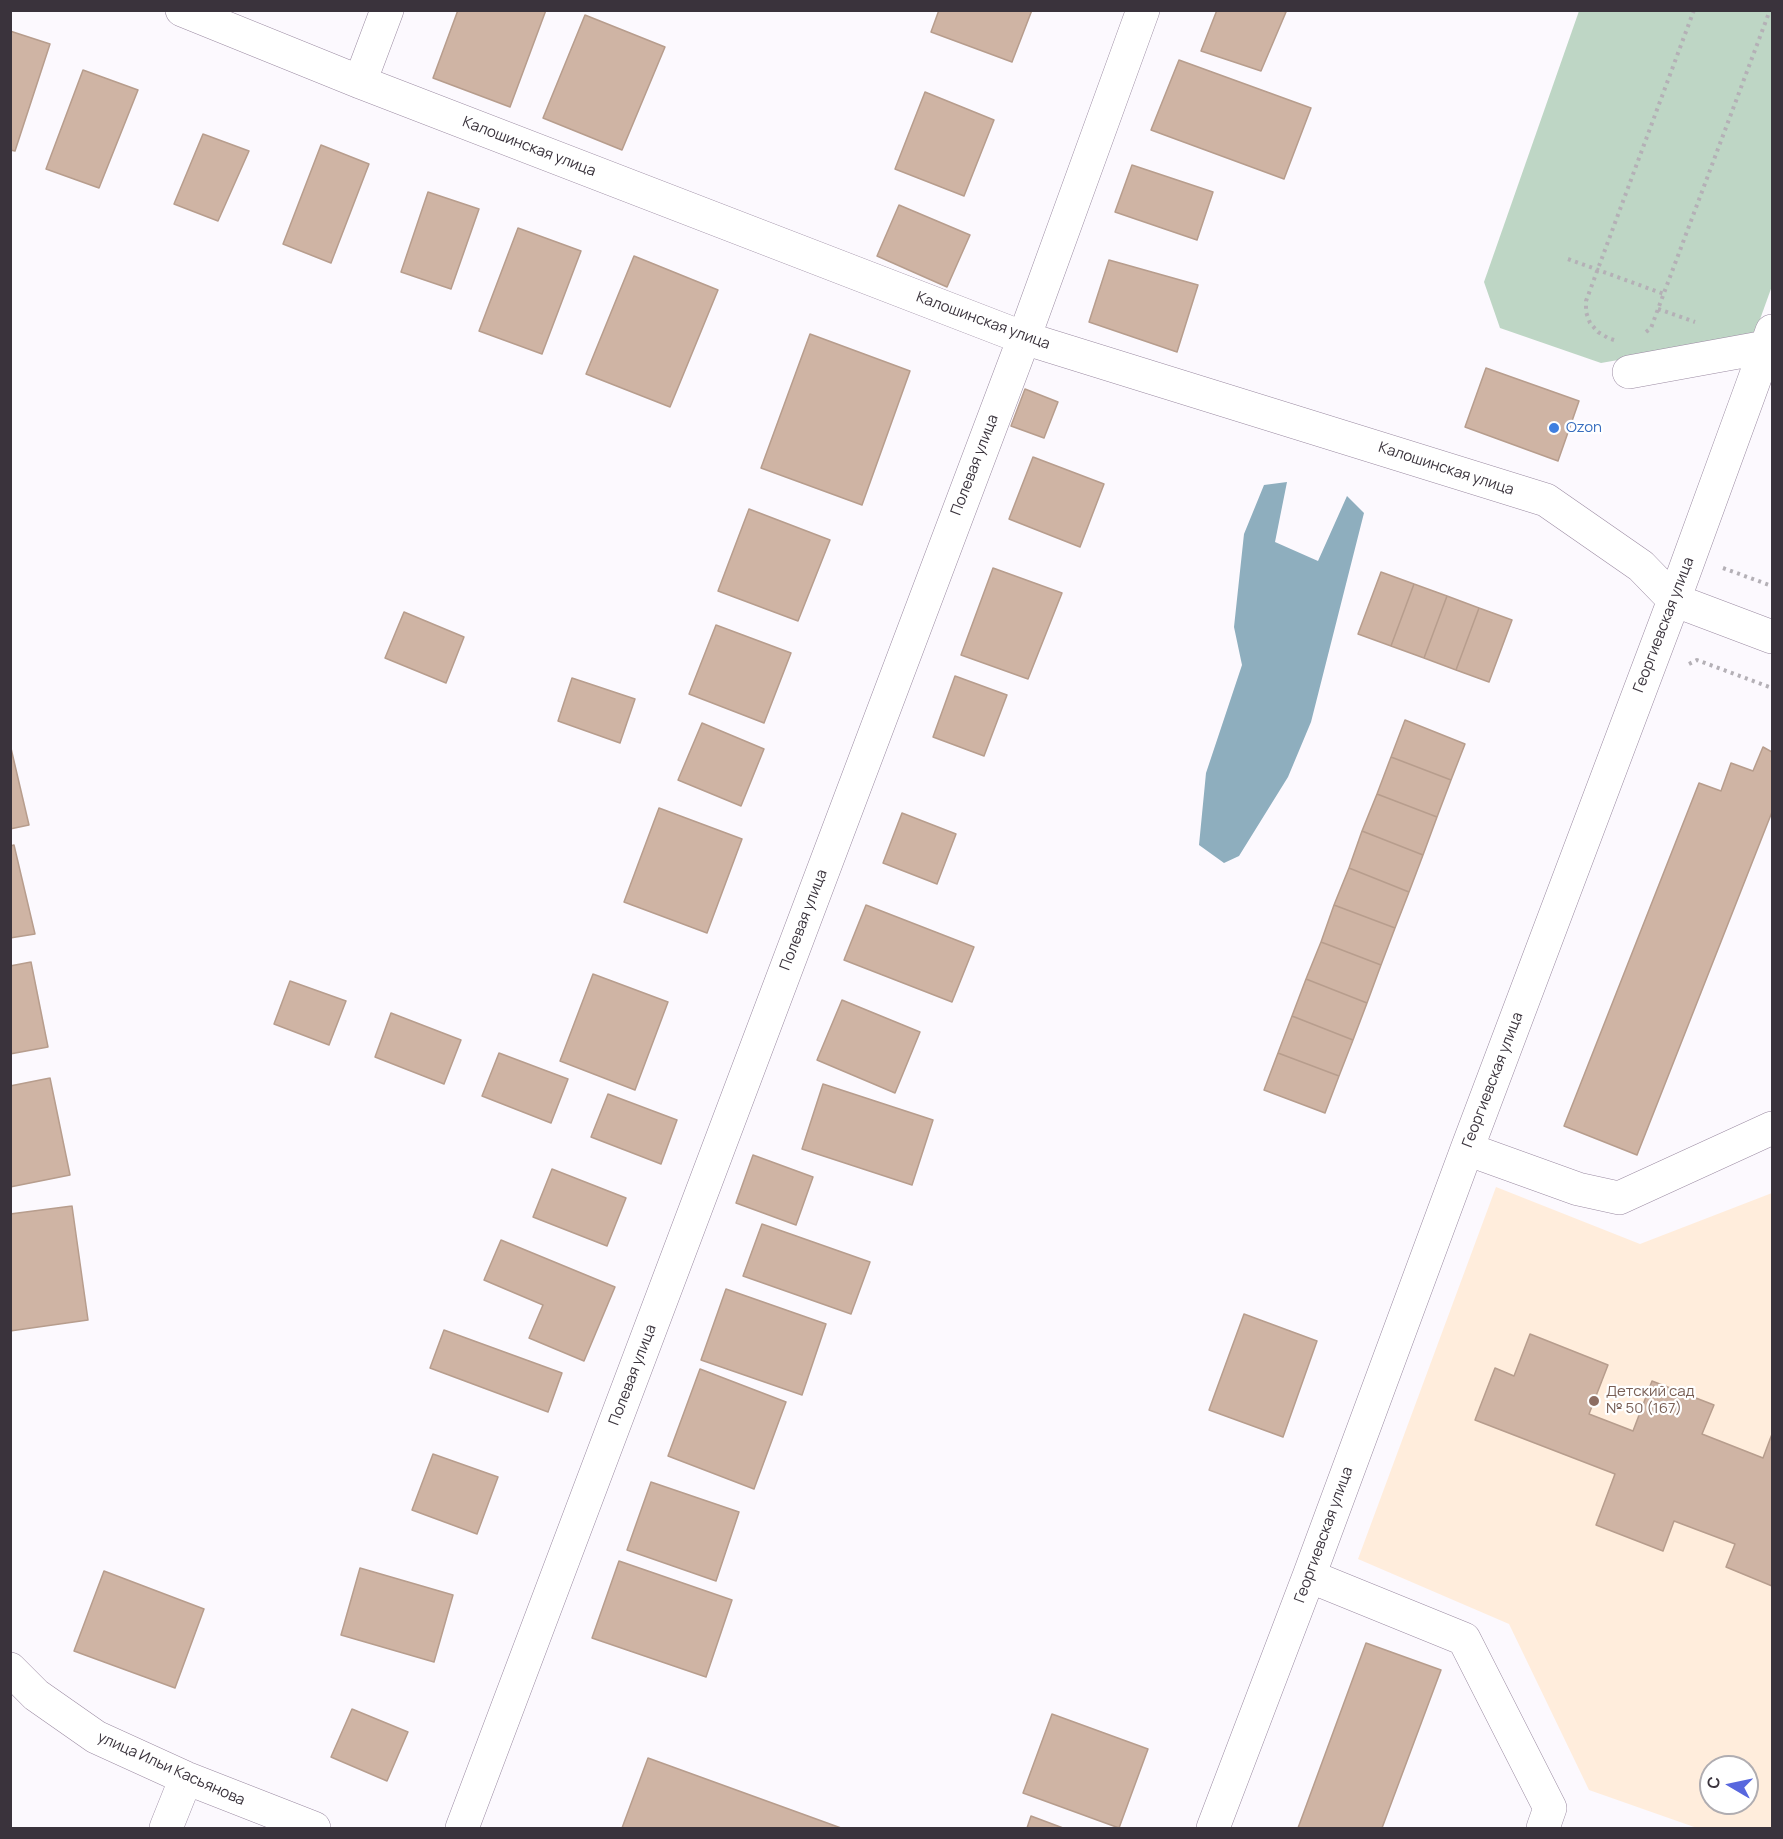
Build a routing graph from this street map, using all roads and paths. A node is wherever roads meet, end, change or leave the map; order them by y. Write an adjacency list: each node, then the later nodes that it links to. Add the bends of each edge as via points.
1 (182, 10): 6 (street, Калошинская улица)
2 (387, 10): 6 (street)
3 (1143, 10): 11 (street, Полевая улица)
4 (1694, 10): 8 (path)
5 (1770, 10): 9 (path)
6 (360, 82): 11 (street, Калошинская улица)
7 (1568, 259): 8 (path)
8 (1597, 270): 9 (path); 13 (path, via 1586,300 1590,323 1598,332)
9 (1664, 294): 10 (path, via 1651,328)
10 (1641, 336)
11 (1023, 338): 15 (street, Калошинская улица, via 1546,500 1641,566); 24 (street, Полевая улица)
12 (1769, 339): 14 (street); 15 (street, Георгиевская улица)
13 (1619, 341)
14 (1629, 372)
15 (1674, 600): 16 (street, Калошинская улица); 18 (street, Георгиевская улица)
16 (1773, 637)
17 (1773, 1128): 18 (street, via 1618,1198 1578,1189)
18 (1467, 1149): 19 (street, Георгиевская улица)
19 (1309, 1576): 25 (street, Георгиевская улица); 26 (street, via 1464,1639 1550,1808)
20 (10, 1669): 21 (street, улица Ильи Касьянова, via 36,1695 96,1737)
21 (186, 1778): 22 (street); 23 (street, улица Ильи Касьянова)
22 (166, 1828)
23 (314, 1828)
24 (462, 1828)
25 (1213, 1828)
26 (1543, 1828)

